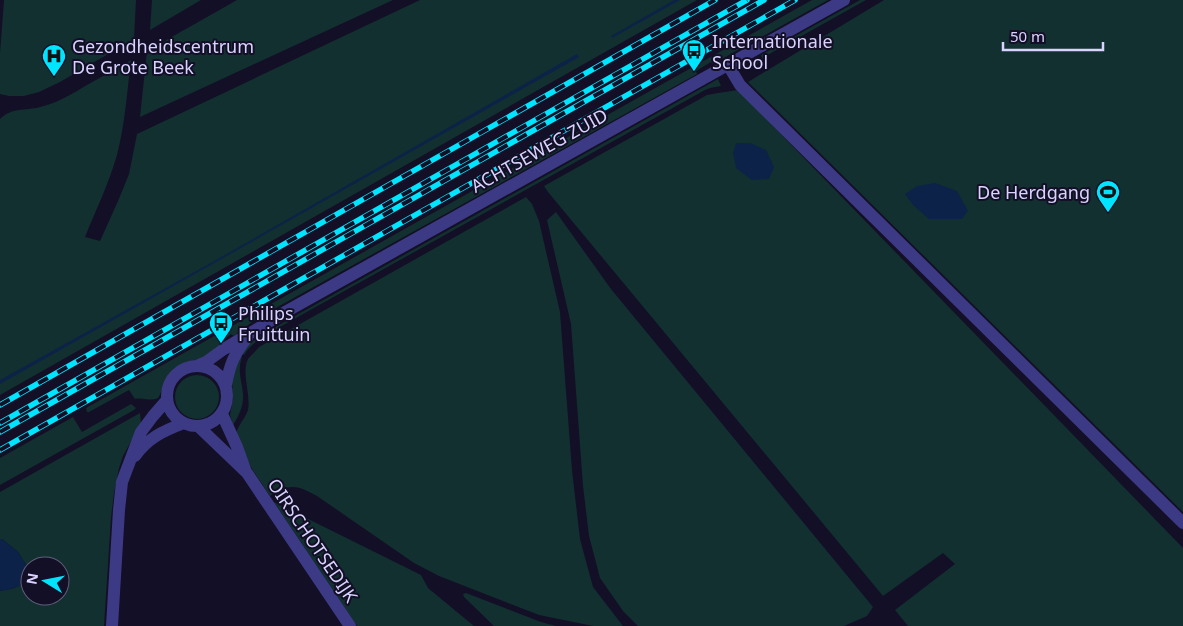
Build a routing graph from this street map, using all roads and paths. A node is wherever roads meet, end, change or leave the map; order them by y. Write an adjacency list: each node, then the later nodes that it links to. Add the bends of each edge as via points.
1 (844, 0): 2 (street, ACHTSEWEG ZUID)
2 (728, 65): 3 (street, ACHTSEWEG ZUID); 12 (street, via 740,85)
3 (252, 332): 4 (street, ACHTSEWEG ZUID); 5 (street, ACHTSEWEG ZUID, via 238,350)
4 (199, 365): 5 (street, via 216,371); 6 (street, via 182,369 175,375 167,391)
5 (226, 385): 7 (street, via 227,405)
6 (167, 400): 8 (street, via 170,410); 10 (street, via 141,432)
7 (222, 414): 9 (street, via 212,423); 11 (street, OIRSCHOTSEDIJK)
8 (184, 423): 9 (street); 10 (street, via 162,432 141,447)
9 (199, 426): 11 (street, OIRSCHOTSEDIJK)
10 (128, 465): 13 (street, via 122,482 119,510)
11 (247, 473): 14 (street, OIRSCHOTSEDIJK)
12 (1183, 523)
13 (112, 626)
14 (350, 626)

